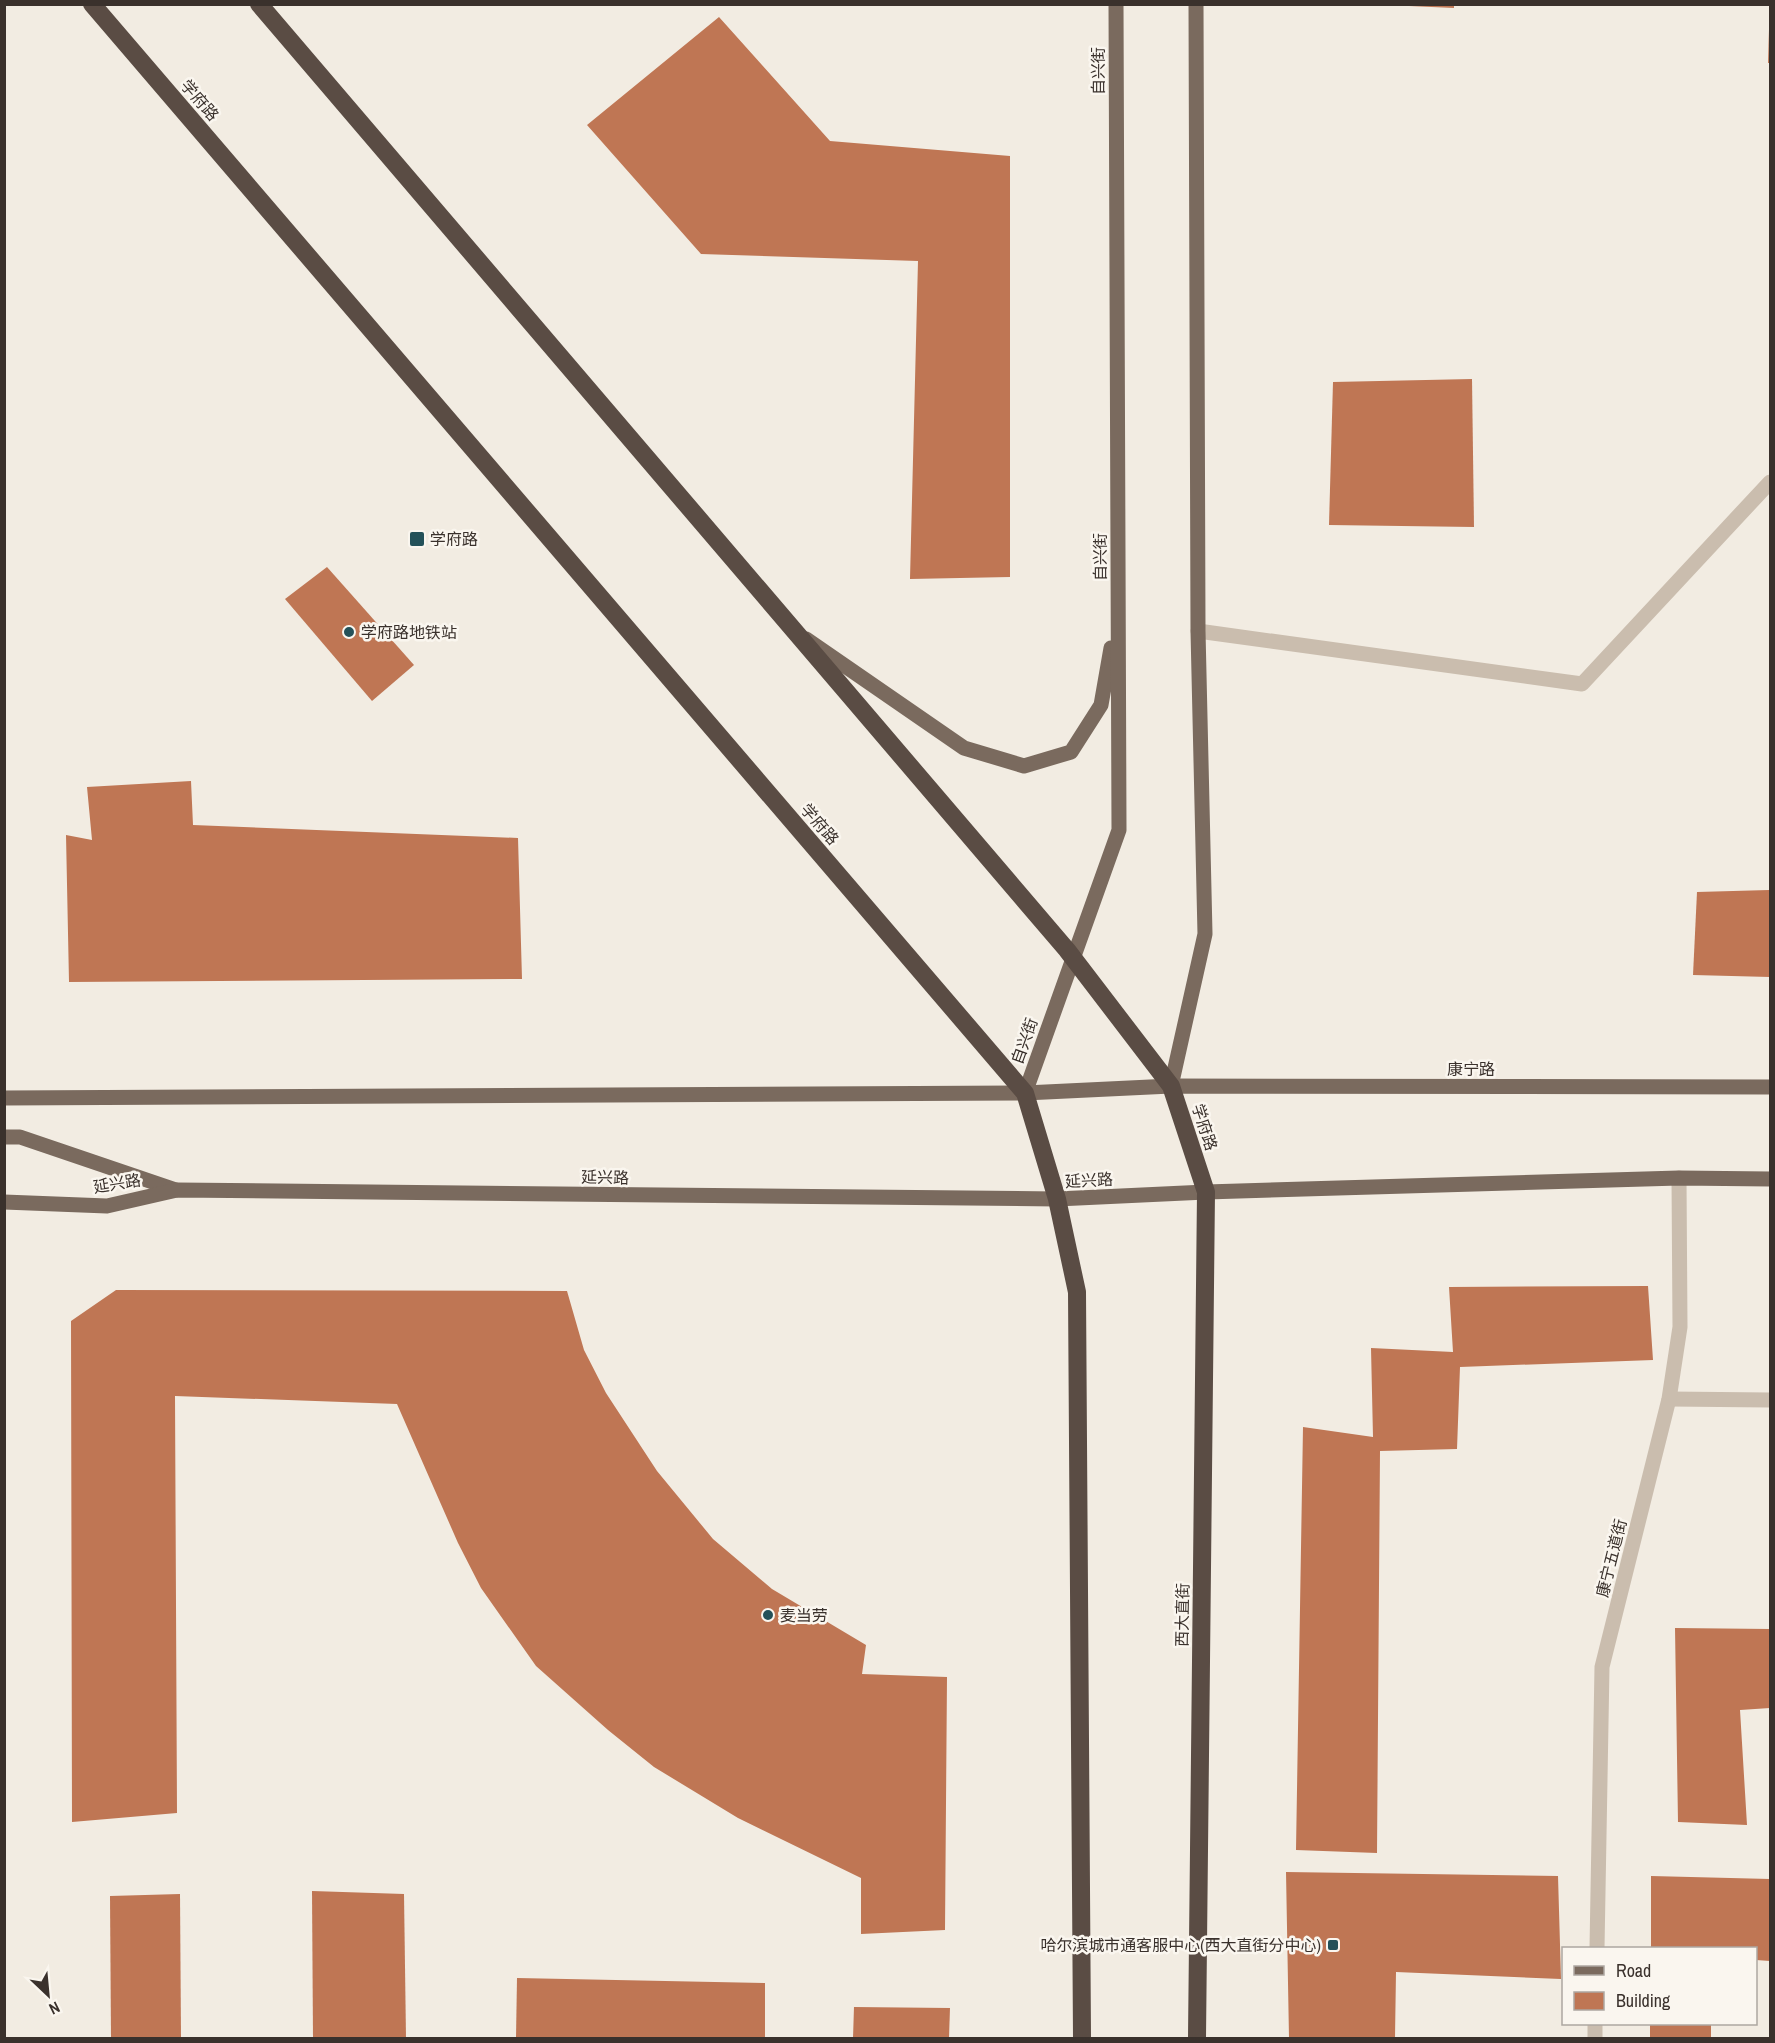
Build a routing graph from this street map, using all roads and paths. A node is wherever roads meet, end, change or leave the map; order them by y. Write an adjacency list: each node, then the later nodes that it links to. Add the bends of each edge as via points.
1 (92, 4): 12 (highway, 学府路)
2 (259, 4): 8 (highway, 学府路)
3 (1116, 4): 6 (main road, 自兴街)
4 (1196, 4): 7 (main road)
5 (1770, 482): 7 (street, via 1582,684)
6 (1118, 613): 8 (main road, via 1101,705 1071,752 1024,766 964,748); 9 (main road, 自兴街, via 1119,830)
7 (1198, 631): 10 (main road, via 1205,934)
8 (795, 632): 9 (highway, 学府路)
9 (1073, 957): 10 (highway, 学府路); 12 (main road, 自兴街)
10 (1171, 1086): 11 (main road, 康宁路); 12 (main road); 18 (highway, 学府路)
11 (1770, 1087)
12 (1024, 1093): 13 (main road); 19 (highway, 学府路)
13 (4, 1098)
14 (4, 1137): 17 (main road, via 20,1137)
15 (1679, 1178): 16 (main road); 18 (main road); 21 (street, 康宁五道街, via 1680,1328)
16 (1770, 1179)
17 (177, 1190): 19 (main road, 延兴路); 20 (main road, 延兴路, via 107,1206)
18 (1206, 1192): 19 (main road, 延兴路); 25 (highway, 西大直街)
19 (1057, 1199): 24 (highway, via 1077,1292)
20 (4, 1202)
21 (1669, 1399): 22 (street); 23 (street, 康宁五道街, via 1602,1667)
22 (1770, 1400)
23 (1597, 1947)
24 (1082, 2038)
25 (1197, 2038)

